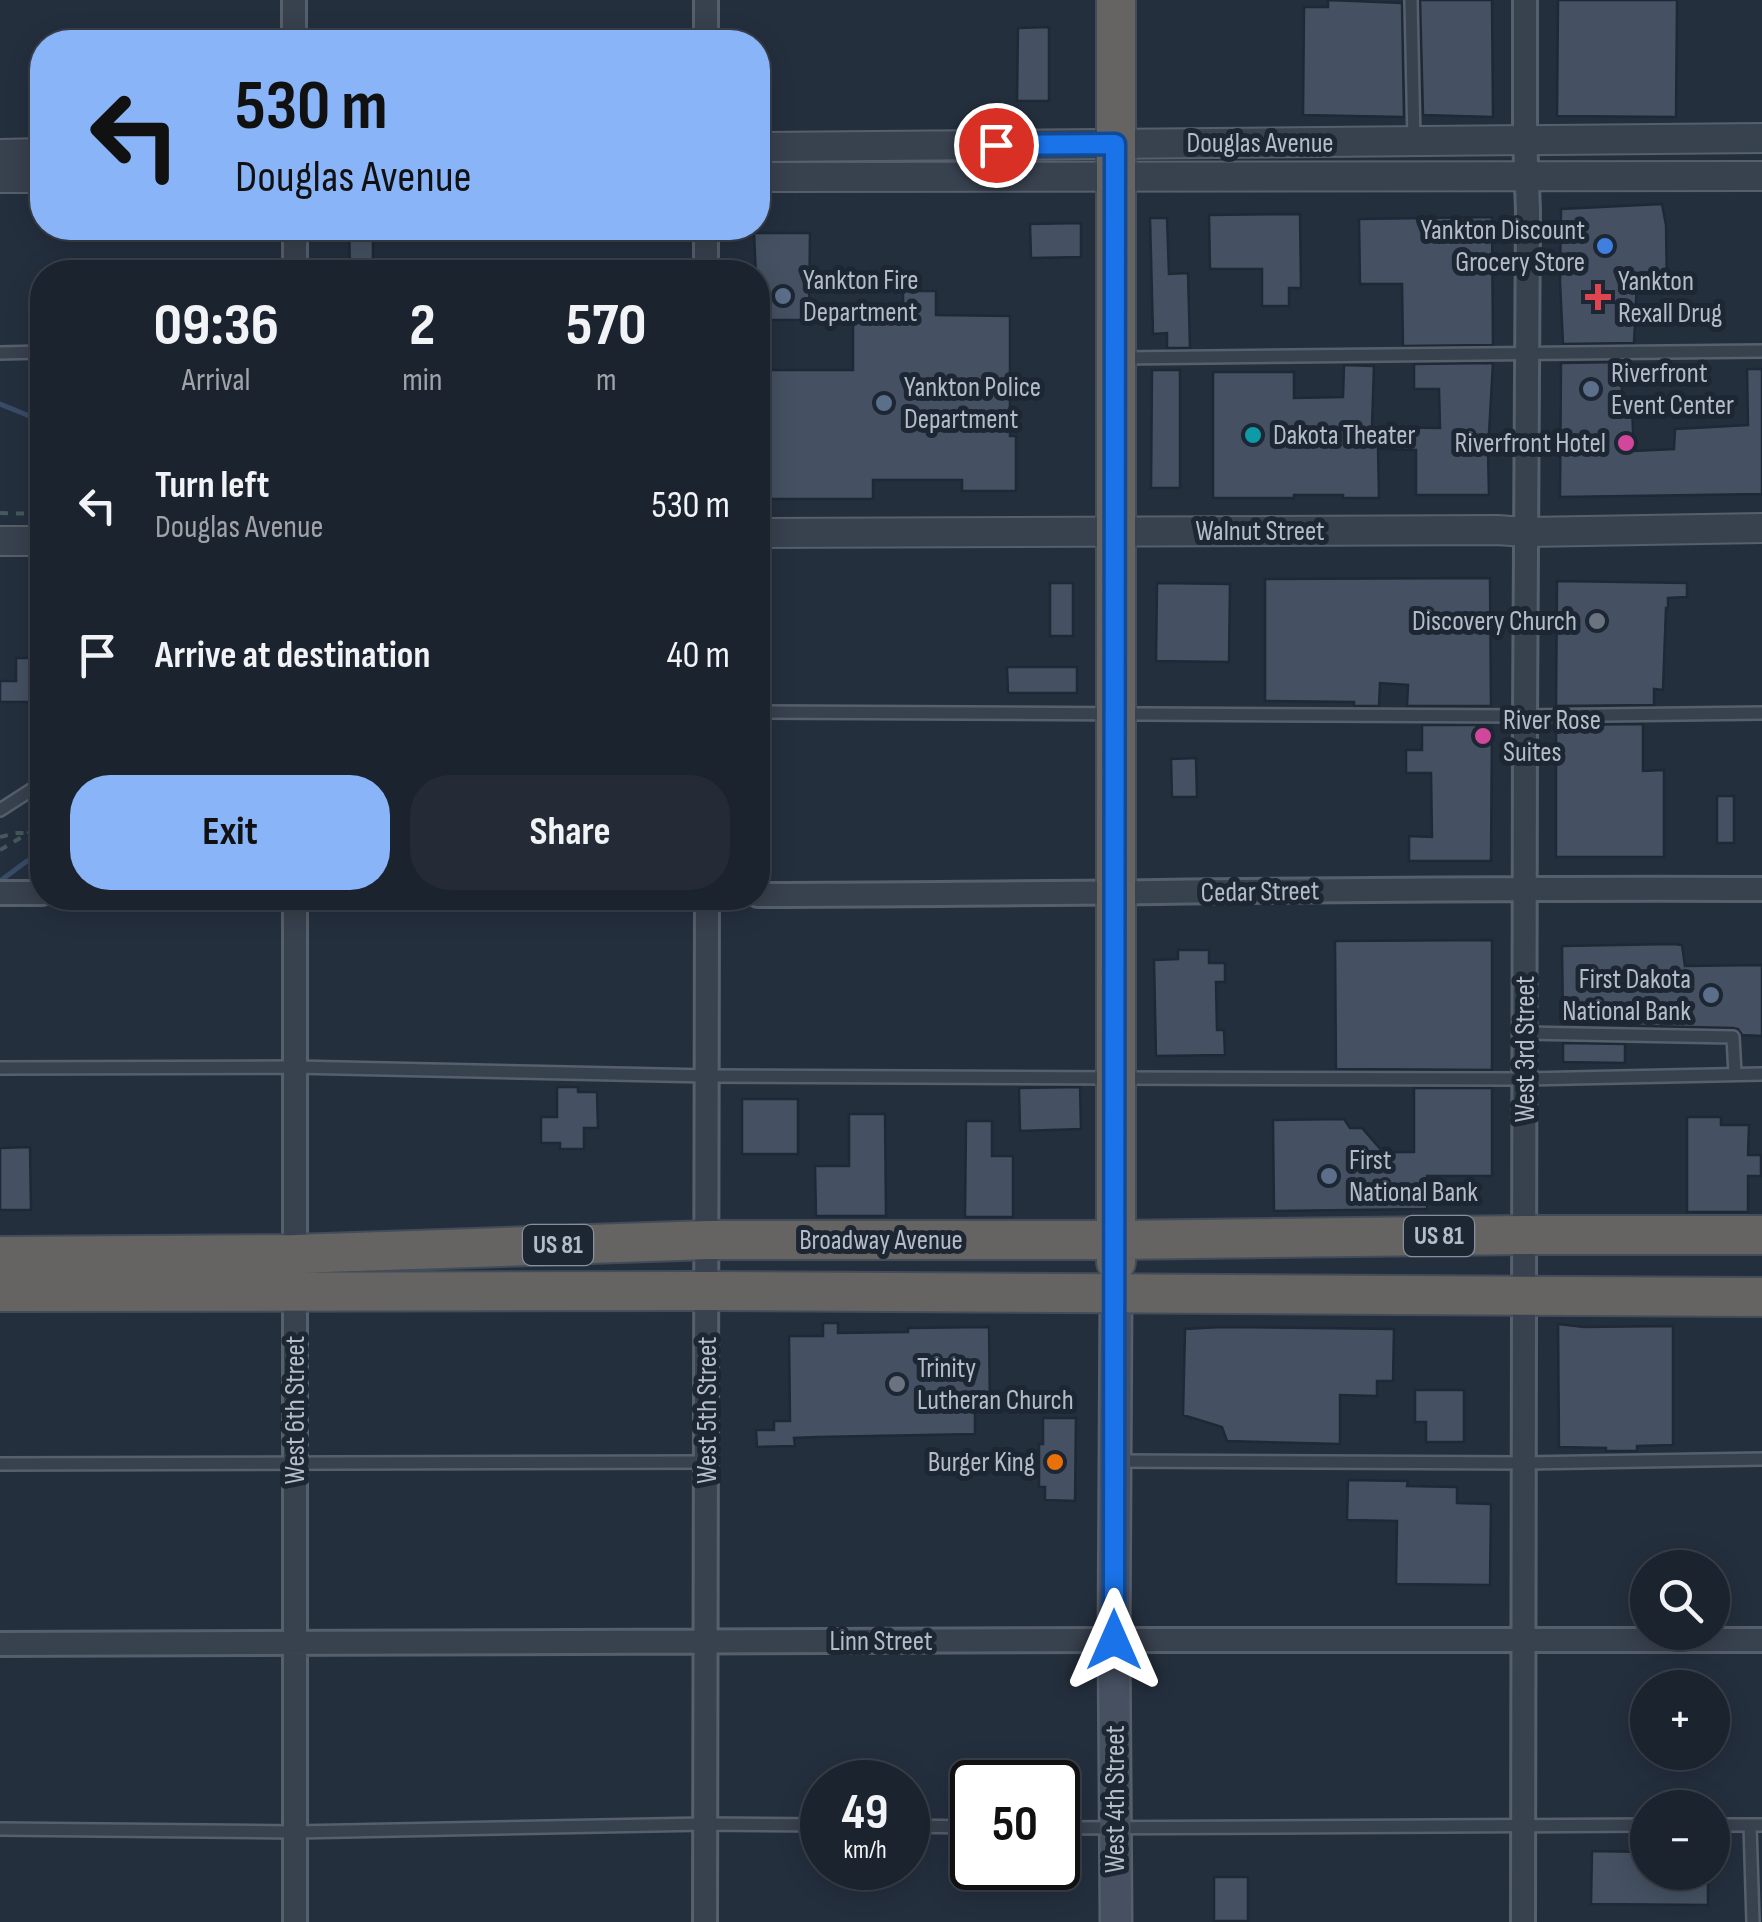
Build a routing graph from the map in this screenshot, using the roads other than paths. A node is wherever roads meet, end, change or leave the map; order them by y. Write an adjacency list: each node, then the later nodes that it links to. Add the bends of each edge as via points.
1 (294, 0): 6 (street)
2 (706, 0): 7 (street)
3 (1116, 0): 14 (highway, West 4th Street)
4 (1411, 0): 10 (lane)
5 (1525, 0): 9 (street, West 3rd Street)
6 (294, 30)
7 (706, 30)
8 (1762, 138): 9 (street, Douglas Avenue)
9 (1525, 140): 10 (street, Douglas Avenue); 16 (street, West 3rd Street)
10 (1414, 142): 14 (street, Douglas Avenue)
11 (770, 147): 14 (street, Douglas Avenue)
12 (30, 153): 13 (street)
13 (0, 154)
14 (1115, 160): 15 (street, Douglas Avenue); 16 (street, Douglas Avenue); 24 (highway, West 4th Street)
15 (770, 176)
16 (1527, 176): 17 (street, Douglas Avenue); 23 (street, West 3rd Street)
17 (1762, 176)
18 (0, 178): 19 (street)
19 (30, 178)
20 (0, 352): 21 (lane)
21 (30, 352)
22 (1762, 352): 23 (lane)
23 (1526, 354): 24 (lane); 27 (street, West 3rd Street)
24 (1116, 358): 26 (highway, West 4th Street)
25 (1762, 528): 27 (street, Walnut Street)
26 (1116, 531): 27 (street, Walnut Street); 28 (street, Walnut Street); 33 (highway, West 4th Street)
27 (1527, 532): 34 (street, West 3rd Street)
28 (770, 533)
29 (30, 540): 30 (street)
30 (0, 541)
31 (770, 712): 33 (lane)
32 (1762, 713): 34 (lane)
33 (1116, 714): 34 (lane); 39 (highway, West 4th Street)
34 (1525, 716): 37 (street, West 3rd Street)
35 (30, 791): 36 (lane)
36 (0, 810)
37 (1526, 888): 38 (street, Cedar Street); 39 (street, Cedar Street); 43 (street, West 3rd Street)
38 (1762, 889)
39 (1116, 894): 40 (street, Cedar Street); 49 (highway, West 4th Street)
40 (770, 895)
41 (295, 910): 44 (street, West 6th Street)
42 (707, 910): 48 (street, West 5th Street)
43 (1525, 1033): 46 (lane, via 1733,1037); 50 (street, West 3rd Street)
44 (295, 1066): 45 (lane); 48 (lane); 55 (street, West 6th Street)
45 (0, 1068)
46 (1735, 1074): 47 (lane); 50 (lane)
47 (1762, 1074)
48 (708, 1076): 49 (lane); 53 (street, West 5th Street)
49 (1116, 1078): 50 (lane); 54 (highway, West 4th Street)
50 (1524, 1079): 51 (street, West 3rd Street)
51 (1524, 1235): 52 (highway, Broadway Avenue / US 81); 54 (highway, Broadway Avenue / US 81); 61 (street, West 3rd Street)
52 (1762, 1235)
53 (708, 1240): 54 (highway, Broadway Avenue / US 81); 55 (highway, Broadway Avenue / US 81); 57 (street, West 5th Street)
54 (1116, 1240): 60 (highway, West 4th Street)
55 (295, 1254): 56 (highway, Broadway Avenue / US 81); 59 (street, West 6th Street)
56 (0, 1256)
57 (708, 1291): 59 (highway, Broadway Avenue / US 81); 60 (highway, Broadway Avenue / US 81); 65 (street, West 5th Street)
58 (0, 1292): 59 (highway, Broadway Avenue / US 81)
59 (295, 1293): 66 (street, West 6th Street)
60 (1116, 1295): 61 (highway, Broadway Avenue / US 81); 64 (main road, West 4th Street)
61 (1525, 1295): 62 (highway, Broadway Avenue / US 81); 67 (street, West 3rd Street)
62 (1762, 1296)
63 (1762, 1458): 67 (lane)
64 (1114, 1461): 67 (lane); 69 (main road, West 4th Street)
65 (706, 1462): 66 (lane); 72 (street, West 5th Street)
66 (295, 1463): 68 (lane); 73 (street, West 6th Street)
67 (1524, 1463): 70 (street, West 3rd Street)
68 (0, 1464)
69 (1114, 1640): 70 (street, Linn Street); 72 (street, Linn Street); 82 (main road, West 4th Street)
70 (1525, 1640): 71 (street, Linn Street); 79 (street, West 3rd Street)
71 (1762, 1640)
72 (706, 1642): 73 (street, Linn Street); 75 (street, West 5th Street)
73 (295, 1643): 74 (street, Linn Street); 84 (street, West 6th Street)
74 (0, 1644)
75 (705, 1824): 78 (lane); 84 (lane); 86 (street, West 5th Street)
76 (1730, 1825): 77 (lane)
77 (1756, 1825): 89 (lane)
78 (800, 1826)
79 (1524, 1826): 80 (lane); 82 (lane); 88 (street, West 3rd Street)
80 (1630, 1826)
81 (1080, 1828): 82 (lane)
82 (1115, 1828): 87 (main road, West 4th Street)
83 (0, 1829): 84 (lane)
84 (295, 1832): 85 (street, West 6th Street)
85 (295, 1922)
86 (705, 1922)
87 (1116, 1922)
88 (1523, 1922)
89 (1753, 1922)

